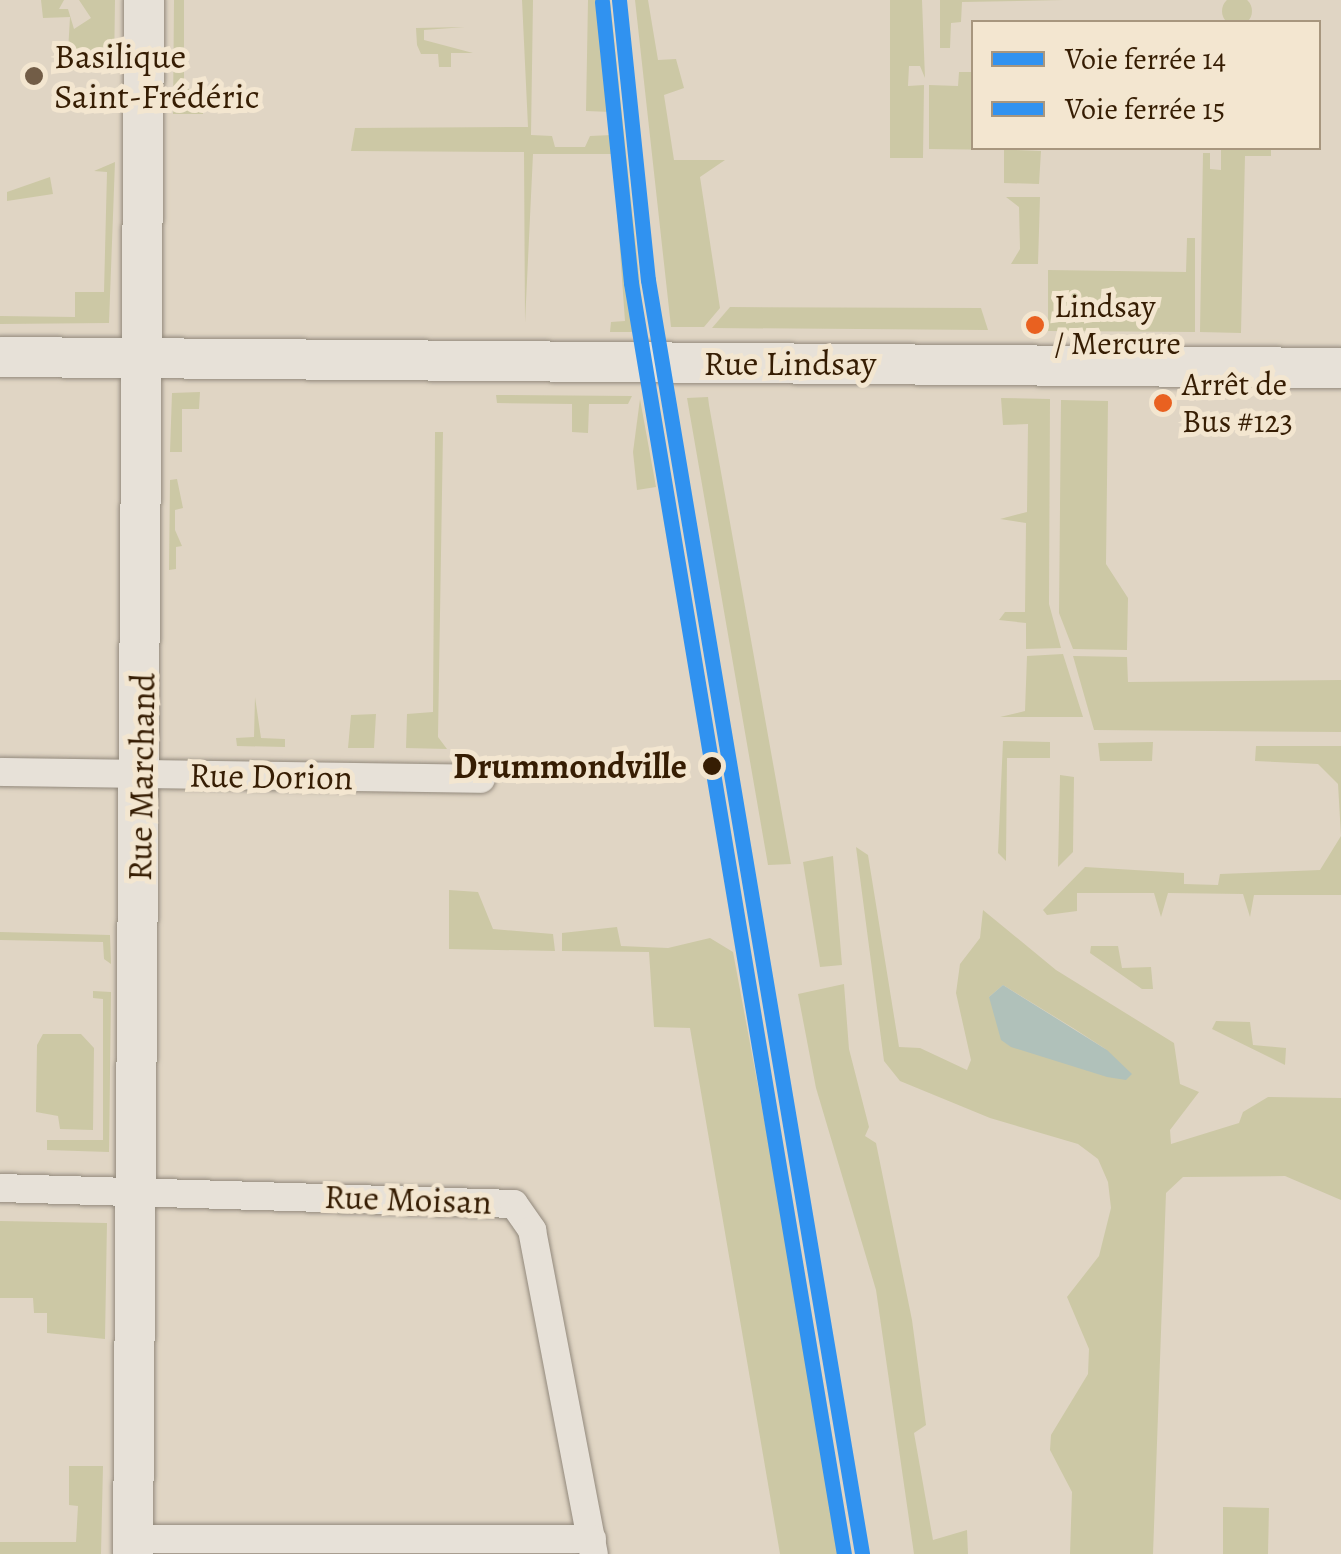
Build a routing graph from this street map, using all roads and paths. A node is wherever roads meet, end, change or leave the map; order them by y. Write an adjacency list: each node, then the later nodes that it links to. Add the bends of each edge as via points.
1 (144, 0): 3 (street, Rue Marchand)
2 (0, 357): 3 (street, Rue Lindsay)
3 (146, 359): 4 (street, Rue Lindsay); 6 (street, Rue Marchand)
4 (1341, 368)
5 (0, 772): 6 (street, Rue Dorion)
6 (140, 774): 7 (street, Rue Dorion); 9 (street, Rue Marchand)
7 (481, 779)
8 (0, 1188): 9 (street, Rue Moisan)
9 (137, 1192): 10 (street, Rue Marchand); 11 (street, Rue Moisan, via 494,1199 521,1210 532,1230)
10 (133, 1546): 11 (street)
11 (593, 1546)

